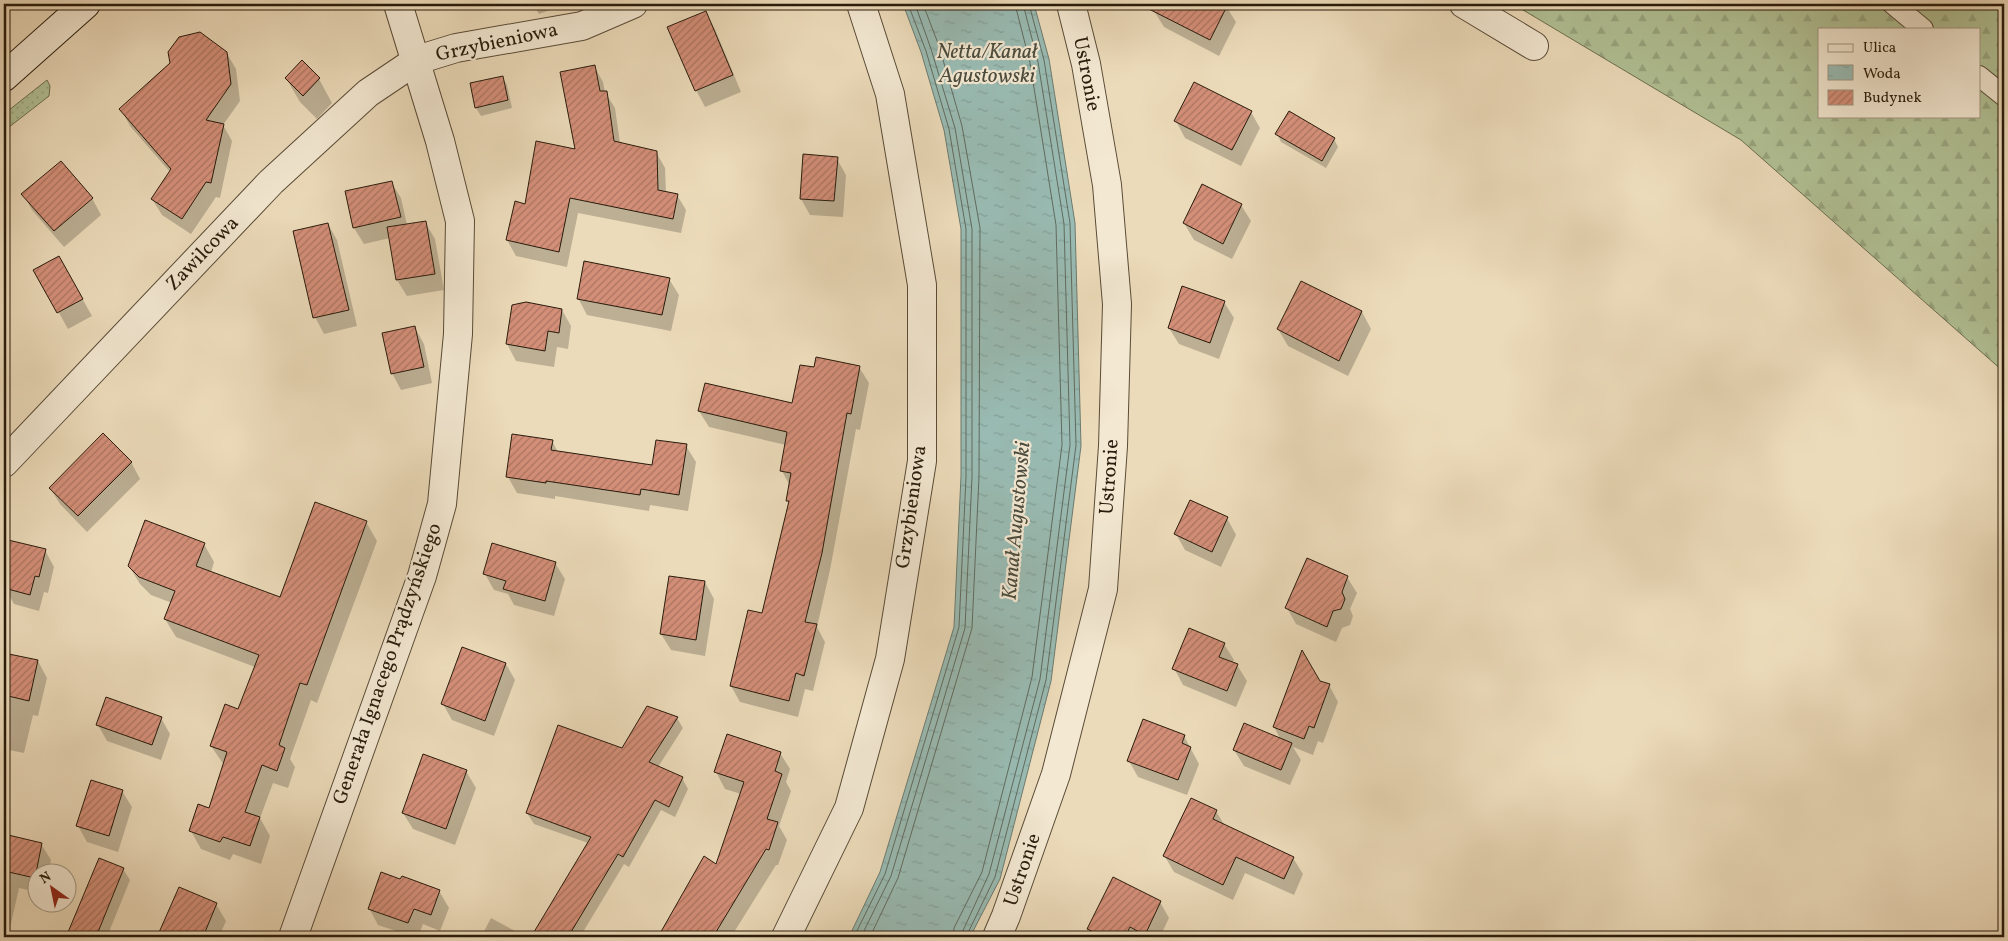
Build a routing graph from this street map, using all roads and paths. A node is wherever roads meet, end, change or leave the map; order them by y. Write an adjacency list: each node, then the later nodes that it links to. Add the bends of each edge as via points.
1 (86, 4): 11 (street)
2 (398, 4): 10 (street, Generała Ignacego Prądzyńskiego)
3 (633, 4): 10 (street, Grzybieniowa, via 582,26 456,48)
4 (861, 4): 16 (street, Grzybieniowa, via 890,94 922,285 922,461 890,659 849,808)
5 (1071, 4): 17 (street, Ustronie, via 1086,64 1107,185 1117,304 1113,446 1103,589 1056,774)
6 (1464, 4): 9 (street)
7 (1893, 4): 8 (lane)
8 (1922, 28)
9 (1534, 46)
10 (417, 60): 14 (street, Zawilcowa, via 368,93 271,182); 15 (street, Generała Ignacego Prądzyńskiego, via 460,221 458,334 442,504 422,576)
11 (4, 77)
12 (1980, 77): 13 (lane)
13 (2004, 96)
14 (4, 463)
15 (293, 937)
16 (786, 937)
17 (997, 937)

